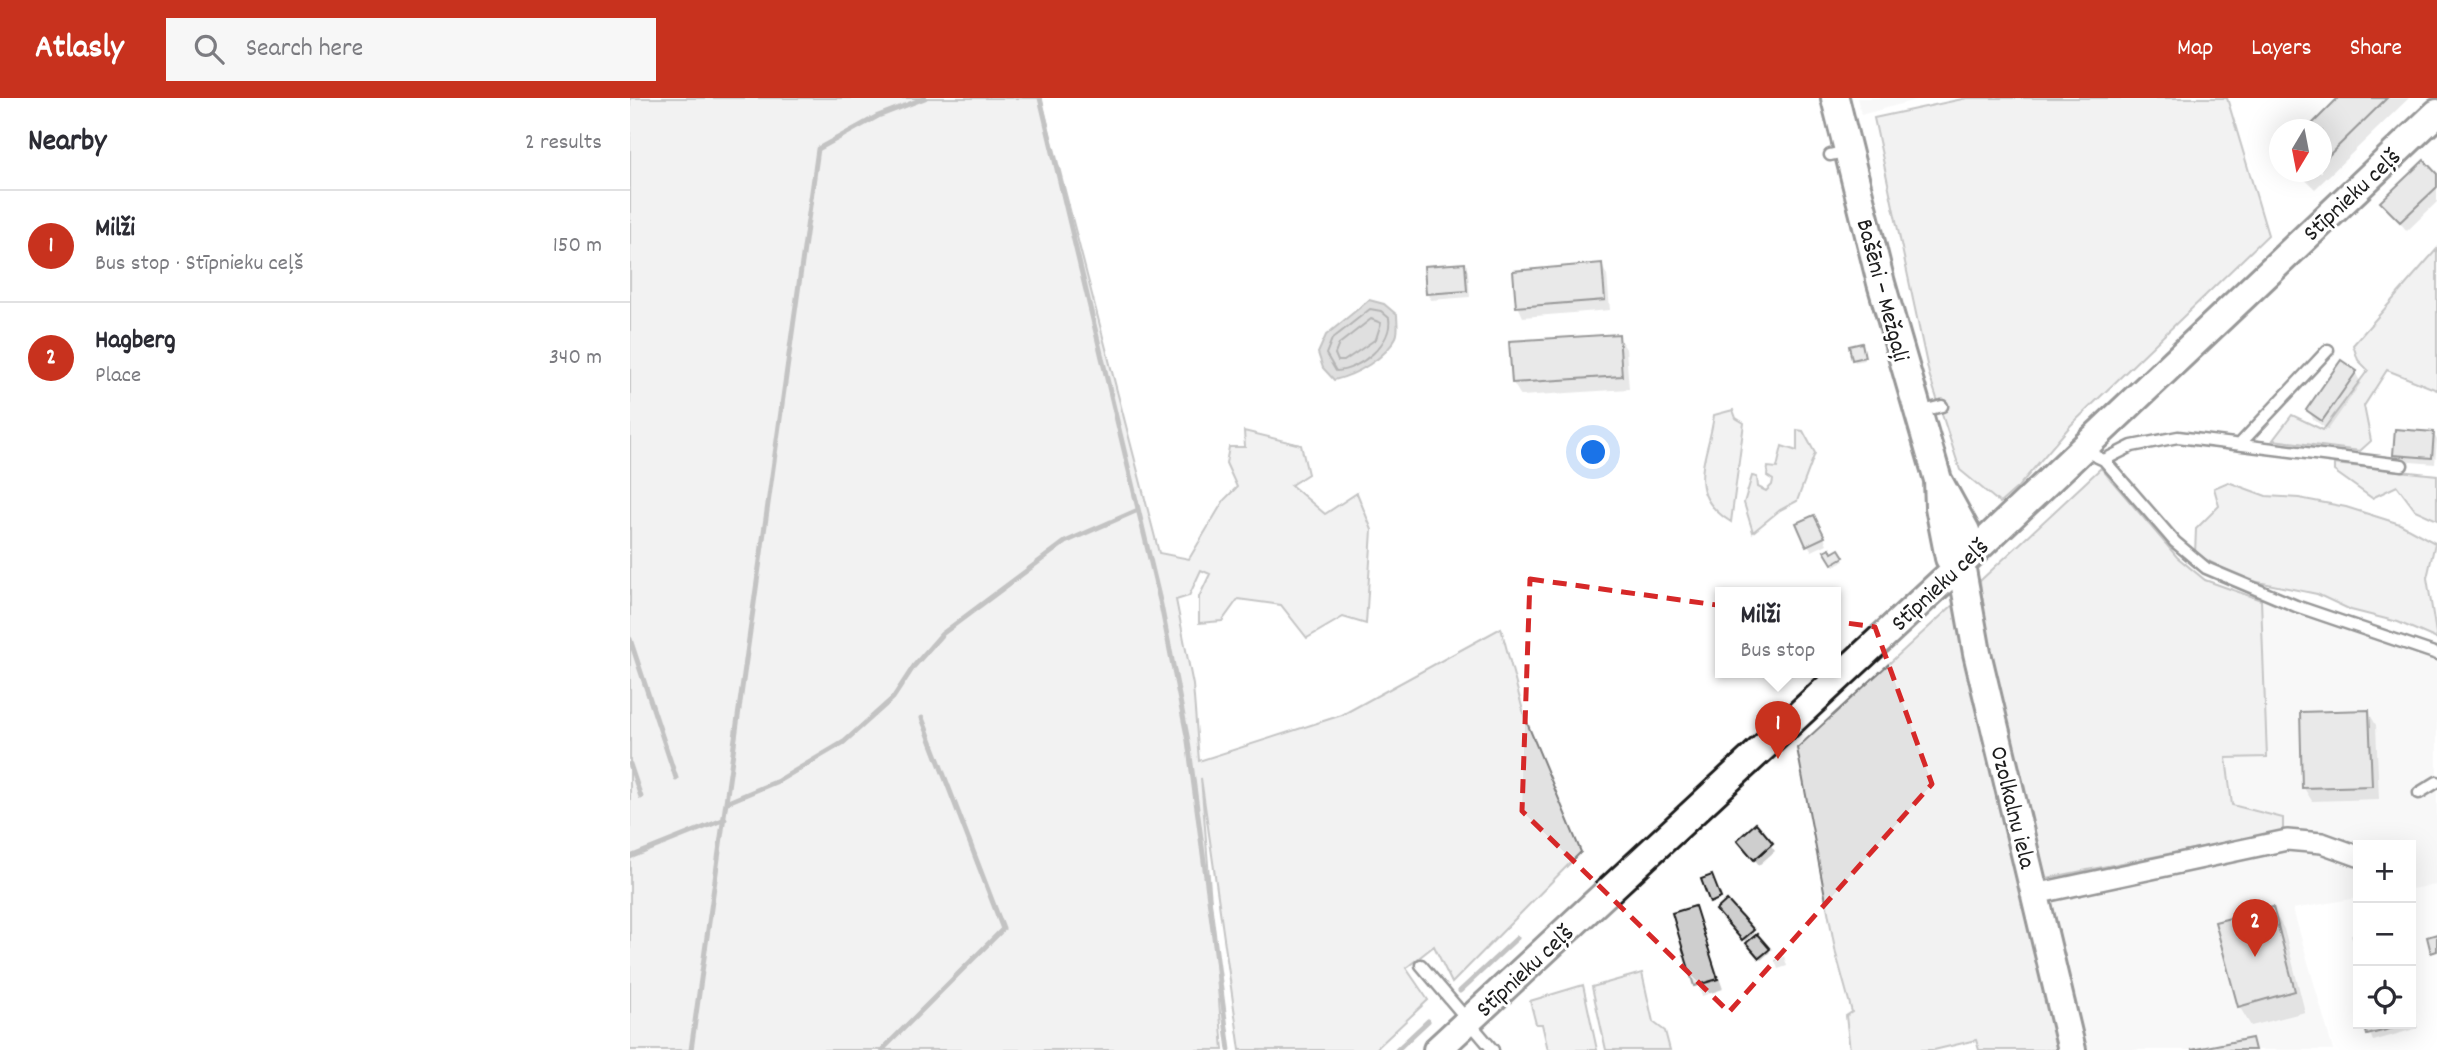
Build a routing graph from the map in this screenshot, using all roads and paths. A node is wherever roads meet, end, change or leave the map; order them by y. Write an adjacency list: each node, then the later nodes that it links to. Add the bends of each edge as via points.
1 (1835, 98): 8 (main road, Bašēni – Mežgaļi, via 1839,153 1881,283 1930,409 1949,558)
2 (2437, 113): 5 (main road, Stīpnieku ceļš)
3 (2328, 350): 4 (lane)
4 (2240, 444): 6 (lane, via 2178,437 2132,446); 7 (lane)
5 (2080, 449): 6 (lane); 8 (main road, Stīpnieku ceļš)
6 (2104, 460): 9 (lane, via 2175,542 2206,568 2295,606)
7 (2402, 465)
8 (1961, 564): 10 (main road, Stīpnieku ceļš); 15 (main road, Ozolkalnu iela, via 1977,653)
9 (2437, 654)
10 (1841, 675)
11 (1838, 678): 17 (main road, Stīpnieku ceļš)
12 (2437, 782): 13 (lane)
13 (2419, 793)
14 (2353, 854): 15 (street, via 2322,843 2287,840)
15 (2035, 894): 20 (main road, Ozolkalnu iela)
16 (1421, 965): 17 (lane)
17 (1469, 1020): 18 (main road, Stīpnieku ceļš); 19 (lane)
18 (1437, 1050)
19 (1493, 1050)
20 (2072, 1050)

